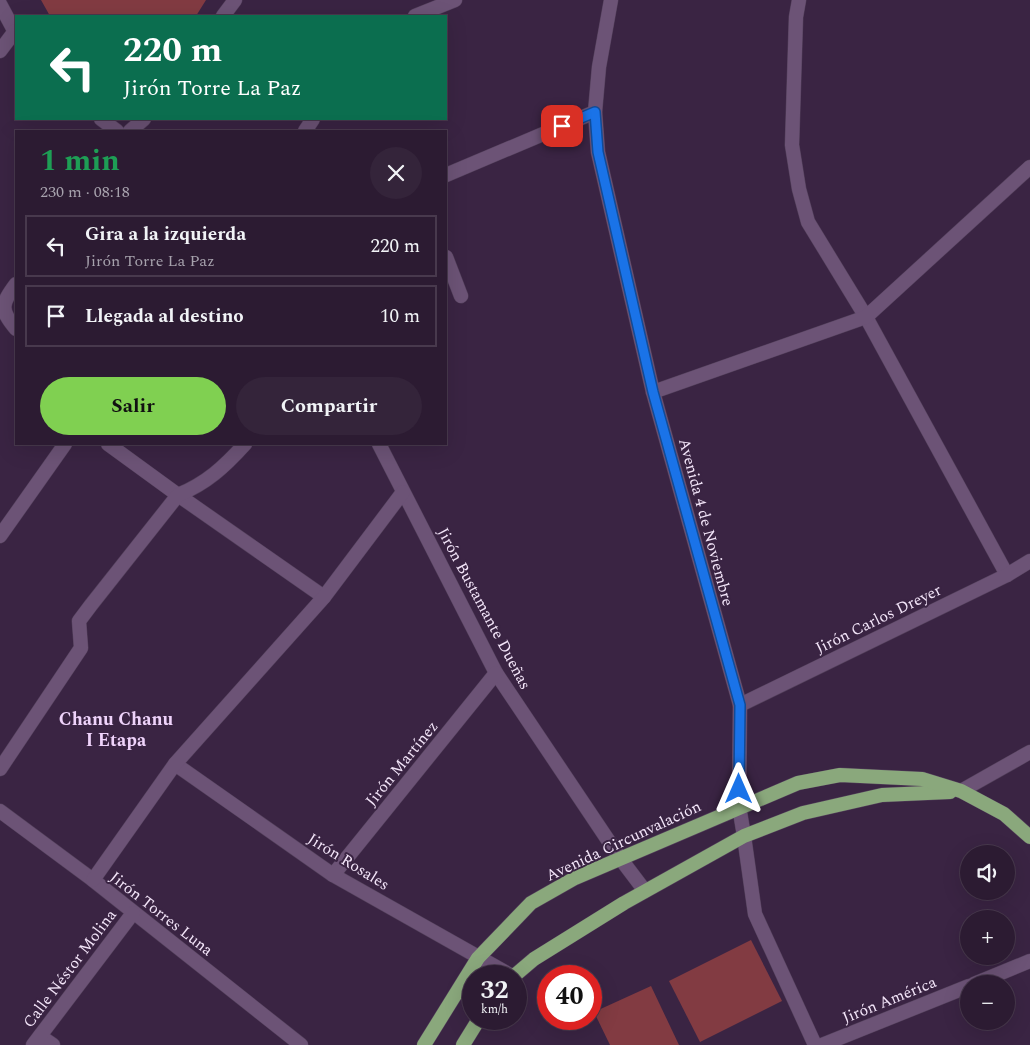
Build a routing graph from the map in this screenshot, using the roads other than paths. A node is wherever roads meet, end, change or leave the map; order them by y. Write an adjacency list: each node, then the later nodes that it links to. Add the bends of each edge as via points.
1 (235, 0): 6 (street)
2 (455, 0): 7 (street)
3 (611, 0): 10 (street, Avenida 4 de Noviembre)
4 (799, 0): 20 (street, via 792,144 799,189 808,222)
5 (0, 4): 8 (street)
6 (224, 15)
7 (418, 15)
8 (15, 33): 9 (street)
9 (0, 51)
10 (595, 112): 16 (street); 22 (street, Avenida 4 de Noviembre, via 598,152)
11 (102, 120): 13 (street)
12 (143, 120): 14 (street)
13 (116, 130)
14 (131, 130)
15 (1030, 166): 20 (street)
16 (447, 175)
17 (447, 260): 19 (street)
18 (15, 285): 21 (street, via 2,307 5,319)
19 (461, 296)
20 (866, 317): 22 (street); 31 (street)
21 (15, 328)
22 (653, 392): 34 (street, Avenida 4 de Noviembre)
23 (64, 445): 29 (street)
24 (109, 445): 28 (street)
25 (244, 445): 28 (street, via 205,482)
26 (380, 445): 27 (street, Jirón Bustamante Dueñas)
27 (403, 492): 32 (street); 33 (street, Jirón Bustamante Dueñas)
28 (178, 495): 32 (street); 37 (street, via 79,621 81,648)
29 (0, 536)
30 (1030, 561): 31 (street, Jirón Carlos Dreyer)
31 (1007, 575): 34 (street, Jirón Carlos Dreyer)
32 (324, 597): 36 (street)
33 (496, 673): 43 (street, Jirón Bustamante Dueñas); 44 (street, Jirón Martínez)
34 (740, 705): 39 (street, Avenida 4 de Noviembre)
35 (1030, 752): 38 (street)
36 (174, 764): 44 (street, Jirón Rosales); 45 (street)
37 (0, 769)
38 (961, 791): 39 (highway, Avenida Circunvalación, via 922,779 840,775 798,783); 41 (highway, via 882,795 803,813); 42 (highway, Avenida Circunvalación, via 1004,814)
39 (739, 806): 41 (street, Avenida 4 de Noviembre); 43 (highway, Avenida Circunvalación)
40 (0, 811): 45 (street, Jirón Torres Luna)
41 (744, 836): 46 (highway); 60 (street, Avenida 4 de Noviembre, via 755,914)
42 (1030, 837)
43 (620, 858): 46 (street, Jirón Bustamante Dueñas); 48 (highway, Avenida Circunvalación, via 574,878 531,903)
44 (334, 875): 48 (street, Jirón Rosales)
45 (93, 880): 47 (street, Jirón Torres Luna)
46 (645, 891): 51 (highway)
47 (132, 913): 55 (street, Calle Néstor Molina); 57 (street, Jirón Torres Luna)
48 (478, 958): 50 (street, Jirón Rosales); 58 (highway, Avenida Circunvalación)
49 (1030, 961): 52 (street)
50 (492, 965)
51 (527, 965)
52 (996, 975)
53 (960, 990): 61 (street, Jirón América)
54 (472, 1030): 59 (highway)
55 (36, 1040): 56 (street)
56 (53, 1045)
57 (301, 1045)
58 (424, 1045)
59 (463, 1045)
60 (815, 1045)
61 (822, 1045)

